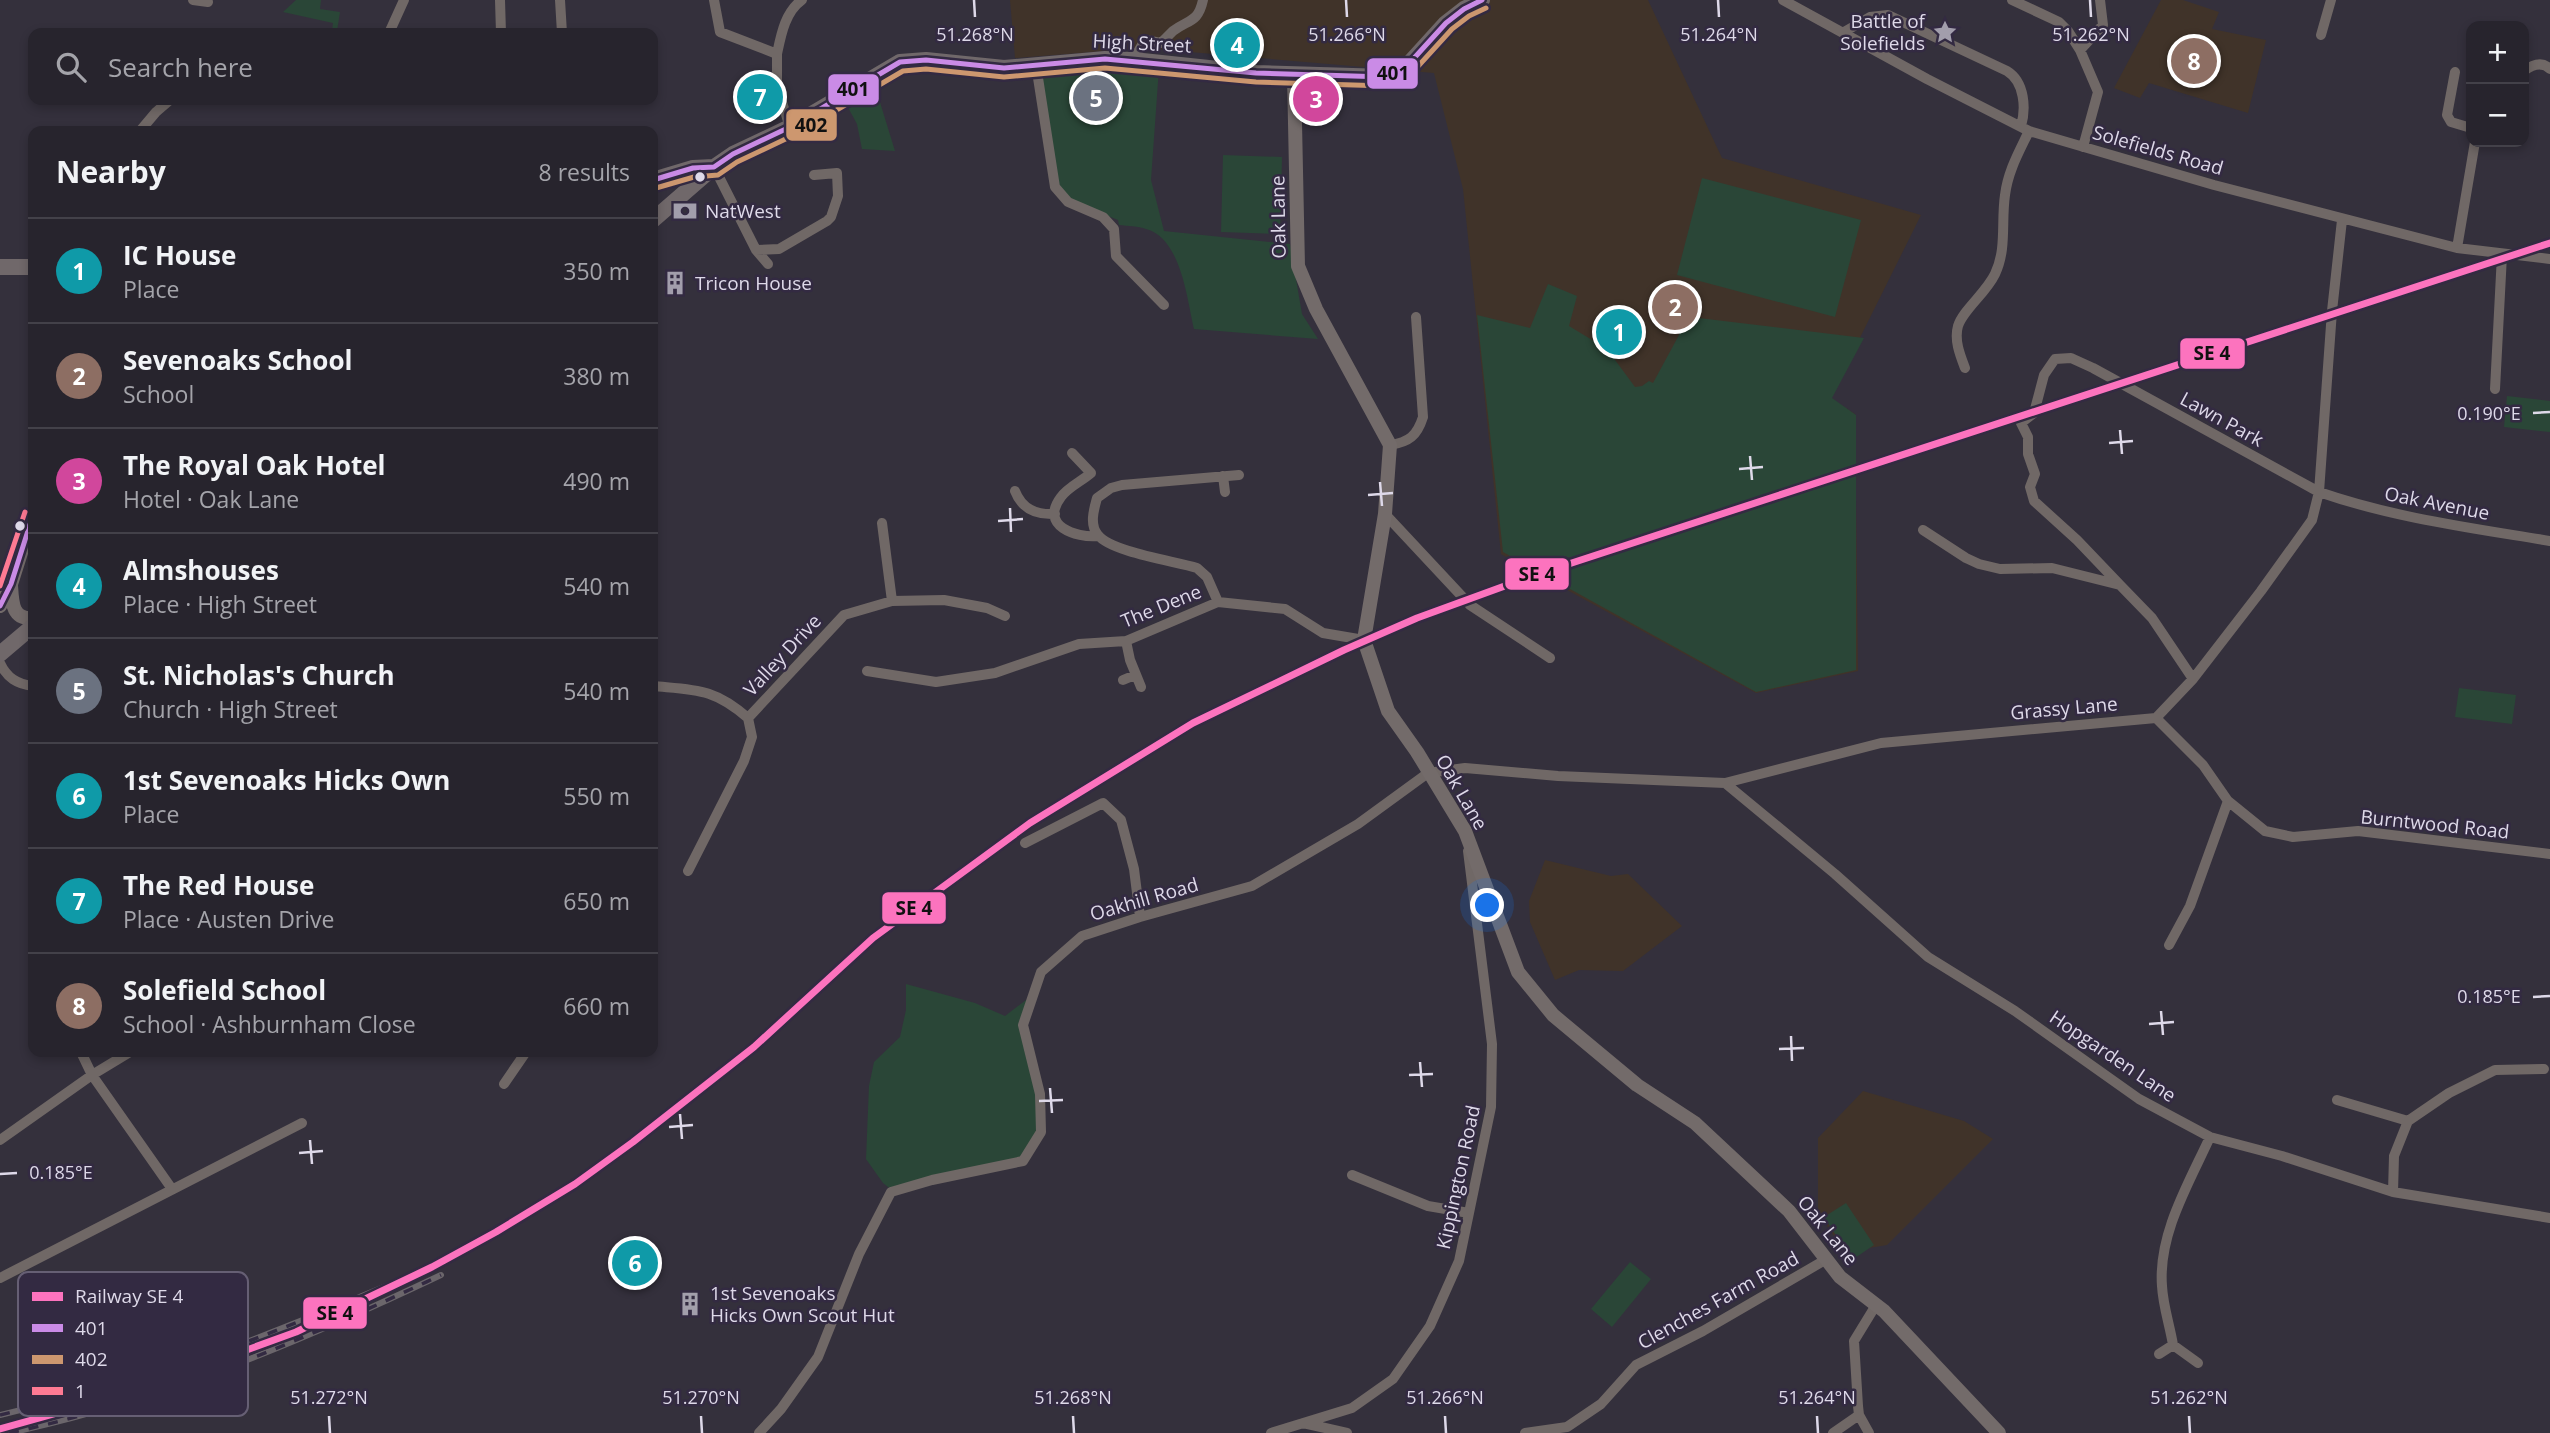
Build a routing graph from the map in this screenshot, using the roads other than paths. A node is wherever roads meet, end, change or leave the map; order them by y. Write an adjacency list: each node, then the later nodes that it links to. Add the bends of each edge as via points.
1 (193, 0): 13 (street)
2 (404, 0): 14 (street)
3 (500, 0): 15 (street)
4 (560, 0): 16 (street)
5 (714, 0): 20 (street, via 720,32)
6 (802, 0): 20 (street, via 782,31)
7 (1202, 0): 21 (street, via 1200,13 1191,22 1161,43 1144,40)
8 (1482, 0): 26 (main road, High Street, via 1446,23 1392,76)
9 (1783, 0): 17 (street, Solefields Road)
10 (2012, 0): 19 (street, via 2059,22)
11 (2100, 0): 19 (street, via 2102,25)
12 (2331, 0): 18 (street)
13 (208, 2)
14 (391, 28)
15 (501, 28)
16 (562, 28)
17 (1844, 32): 31 (street, Solefields Road); 31 (street, via 1870,17 1888,15 2007,71 2022,96)
18 (2321, 35)
19 (2080, 50): 32 (street, via 2098,92)
20 (777, 54): 30 (street, via 777,87)
21 (1133, 60): 22 (main road, High Street); 26 (main road, High Street)
22 (1036, 65): 30 (main road, High Street, via 1004,68 900,62); 48 (street, via 1055,187 1068,202 1103,217 1114,229 1116,256)
23 (2529, 67): 24 (street, via 2539,64)
24 (2550, 69)
25 (2455, 72): 29 (street, via 2448,115)
26 (1294, 75): 52 (street, Oak Lane, via 1298,266 1316,309)
27 (164, 105): 28 (street)
28 (144, 126)
29 (2466, 126)
30 (790, 127): 34 (main road, High Street)
31 (2025, 128): 32 (street, Solefields Road); 50 (street, via 2009,172 2003,250 1995,275 1958,326 1956,337)
32 (2082, 147): 40 (street, Solefields Road)
33 (2474, 147): 41 (street)
34 (714, 167): 35 (main road, High Street); 38 (main road); 42 (street)
35 (670, 174): 37 (main road, High Street); 38 (main road)
36 (814, 175): 42 (street, via 838,173 838,196 831,217 779,249)
37 (658, 178)
38 (684, 193): 39 (main road)
39 (658, 216)
40 (2342, 220): 41 (street, Solefields Road); 58 (street)
41 (2457, 248): 43 (street, Solefields Road)
42 (756, 250): 45 (street)
43 (2502, 255): 44 (street, Solefields Road); 51 (street)
44 (2550, 259)
45 (768, 264)
46 (0, 267): 47 (main road)
47 (28, 267)
48 (1164, 305)
49 (1416, 317): 52 (street, via 1423,417 1410,440)
50 (1965, 368)
51 (2495, 389)
52 (1390, 445): 60 (street, Oak Lane)
53 (1072, 453): 59 (street, via 1091,473 1062,495)
54 (1239, 475): 55 (street)
55 (1223, 476): 57 (street); 64 (street, via 1111,488 1097,498 1093,515)
56 (1015, 491): 59 (street, via 1023,506 1033,512)
57 (1225, 492)
58 (2319, 492): 65 (street, Oak Avenue, via 2360,506); 67 (street, Lawn Park, via 2093,368 2071,358 2054,359 2044,375 2034,413 2021,423 2035,474 2030,487 2034,501); 81 (street, via 2312,520)
59 (1055, 514): 64 (street, via 1062,528 1072,534)
60 (1385, 514): 74 (street, Oak Lane); 77 (street, via 1470,605)
61 (882, 523): 68 (street)
62 (28, 530): 66 (street)
63 (1923, 530): 67 (street, via 1979,564 2000,569 2066,570)
64 (1098, 536): 69 (street, via 1116,547 1197,568 1207,577)
65 (2550, 541)
66 (10, 584): 70 (street); 72 (street, via 16,614)
67 (2120, 585): 81 (street, via 2152,618)
68 (892, 601): 71 (street, Valley Drive, via 944,600); 86 (street, Valley Drive, via 844,615)
69 (1218, 602): 74 (street, The Dene, via 1285,609 1323,633); 75 (street, The Dene)
70 (0, 606)
71 (1005, 616)
72 (28, 618)
73 (28, 630): 76 (main road)
74 (1364, 640): 88 (street, Oak Lane, via 1388,711)
75 (1126, 641): 79 (street, The Dene, via 1089,642 995,673 946,682); 80 (street)
76 (0, 654)
77 (1550, 658)
78 (0, 663): 83 (street, via 8,677)
79 (867, 671)
80 (1135, 675): 82 (street); 85 (street)
81 (2193, 679): 87 (street)
82 (1123, 680)
83 (28, 685)
84 (658, 687): 86 (street, via 722,697)
85 (1141, 687)
86 (748, 718): 94 (street, Valley Drive, via 752,737 744,761)
87 (2157, 718): 89 (street, Grassy Lane, via 1881,743); 90 (street, Burntwood Road, via 2203,765)
88 (1428, 774): 89 (street, Grassy Lane, via 1465,768); 91 (street, Oak Lane); 95 (street, Oakhill Road, via 1358,824 1252,886)
89 (1726, 783): 106 (street, Hopgarden Lane, via 1928,957 2015,1011 2139,1099)
90 (2228, 801): 93 (street, Burntwood Road, via 2265,831 2293,837 2358,831); 96 (street, via 2190,906)
91 (1465, 831): 111 (street, Kippington Road, via 1492,1044 1491,1107); 113 (street, Oak Lane, via 1518,971 1553,1015 1637,1085 1695,1123 1789,1211)
92 (1026, 843): 95 (street, via 1103,803 1121,820)
93 (2550, 854)
94 (688, 871)
95 (1140, 917): 121 (street, Oakhill Road, via 1082,936 1041,972 1023,1025 1040,1094 1041,1132 1023,1161 891,1192 859,1254 818,1357)
96 (2169, 945)
97 (84, 1057): 101 (street)
98 (122, 1057): 101 (street)
99 (523, 1057): 102 (street)
100 (2544, 1069): 104 (street, via 2495,1070)
101 (92, 1075): 107 (street); 109 (street)
102 (504, 1084)
103 (2337, 1100): 104 (street)
104 (2408, 1121): 110 (street, via 2394,1156)
105 (302, 1123): 109 (street)
106 (2210, 1138): 110 (street, Hopgarden Lane); 116 (street, via 2172,1219 2162,1265)
107 (0, 1140)
108 (1352, 1175): 111 (street, via 1428,1206)
109 (172, 1189): 114 (street)
110 (2393, 1192): 112 (street, Hopgarden Lane)
111 (1469, 1213): 120 (street, Kippington Road, via 1459,1261 1430,1326 1393,1379 1352,1408)
112 (2550, 1218)
113 (1825, 1260): 115 (street, Oak Lane, via 1840,1278); 124 (street, Clenches Farm Road, via 1636,1365 1601,1404 1567,1427)
114 (0, 1278)
115 (1876, 1305): 119 (street, via 1854,1341); 127 (street, Oak Lane)
116 (2173, 1345): 117 (street); 118 (street)
117 (2159, 1354)
118 (2198, 1363)
119 (1859, 1415): 125 (street); 126 (street)
120 (1303, 1423): 122 (street, Kippington Road); 123 (street)
121 (759, 1433)
122 (1271, 1433)
123 (1347, 1433)
124 (1525, 1433)
125 (1833, 1433)
126 (1869, 1433)
127 (1999, 1433)

